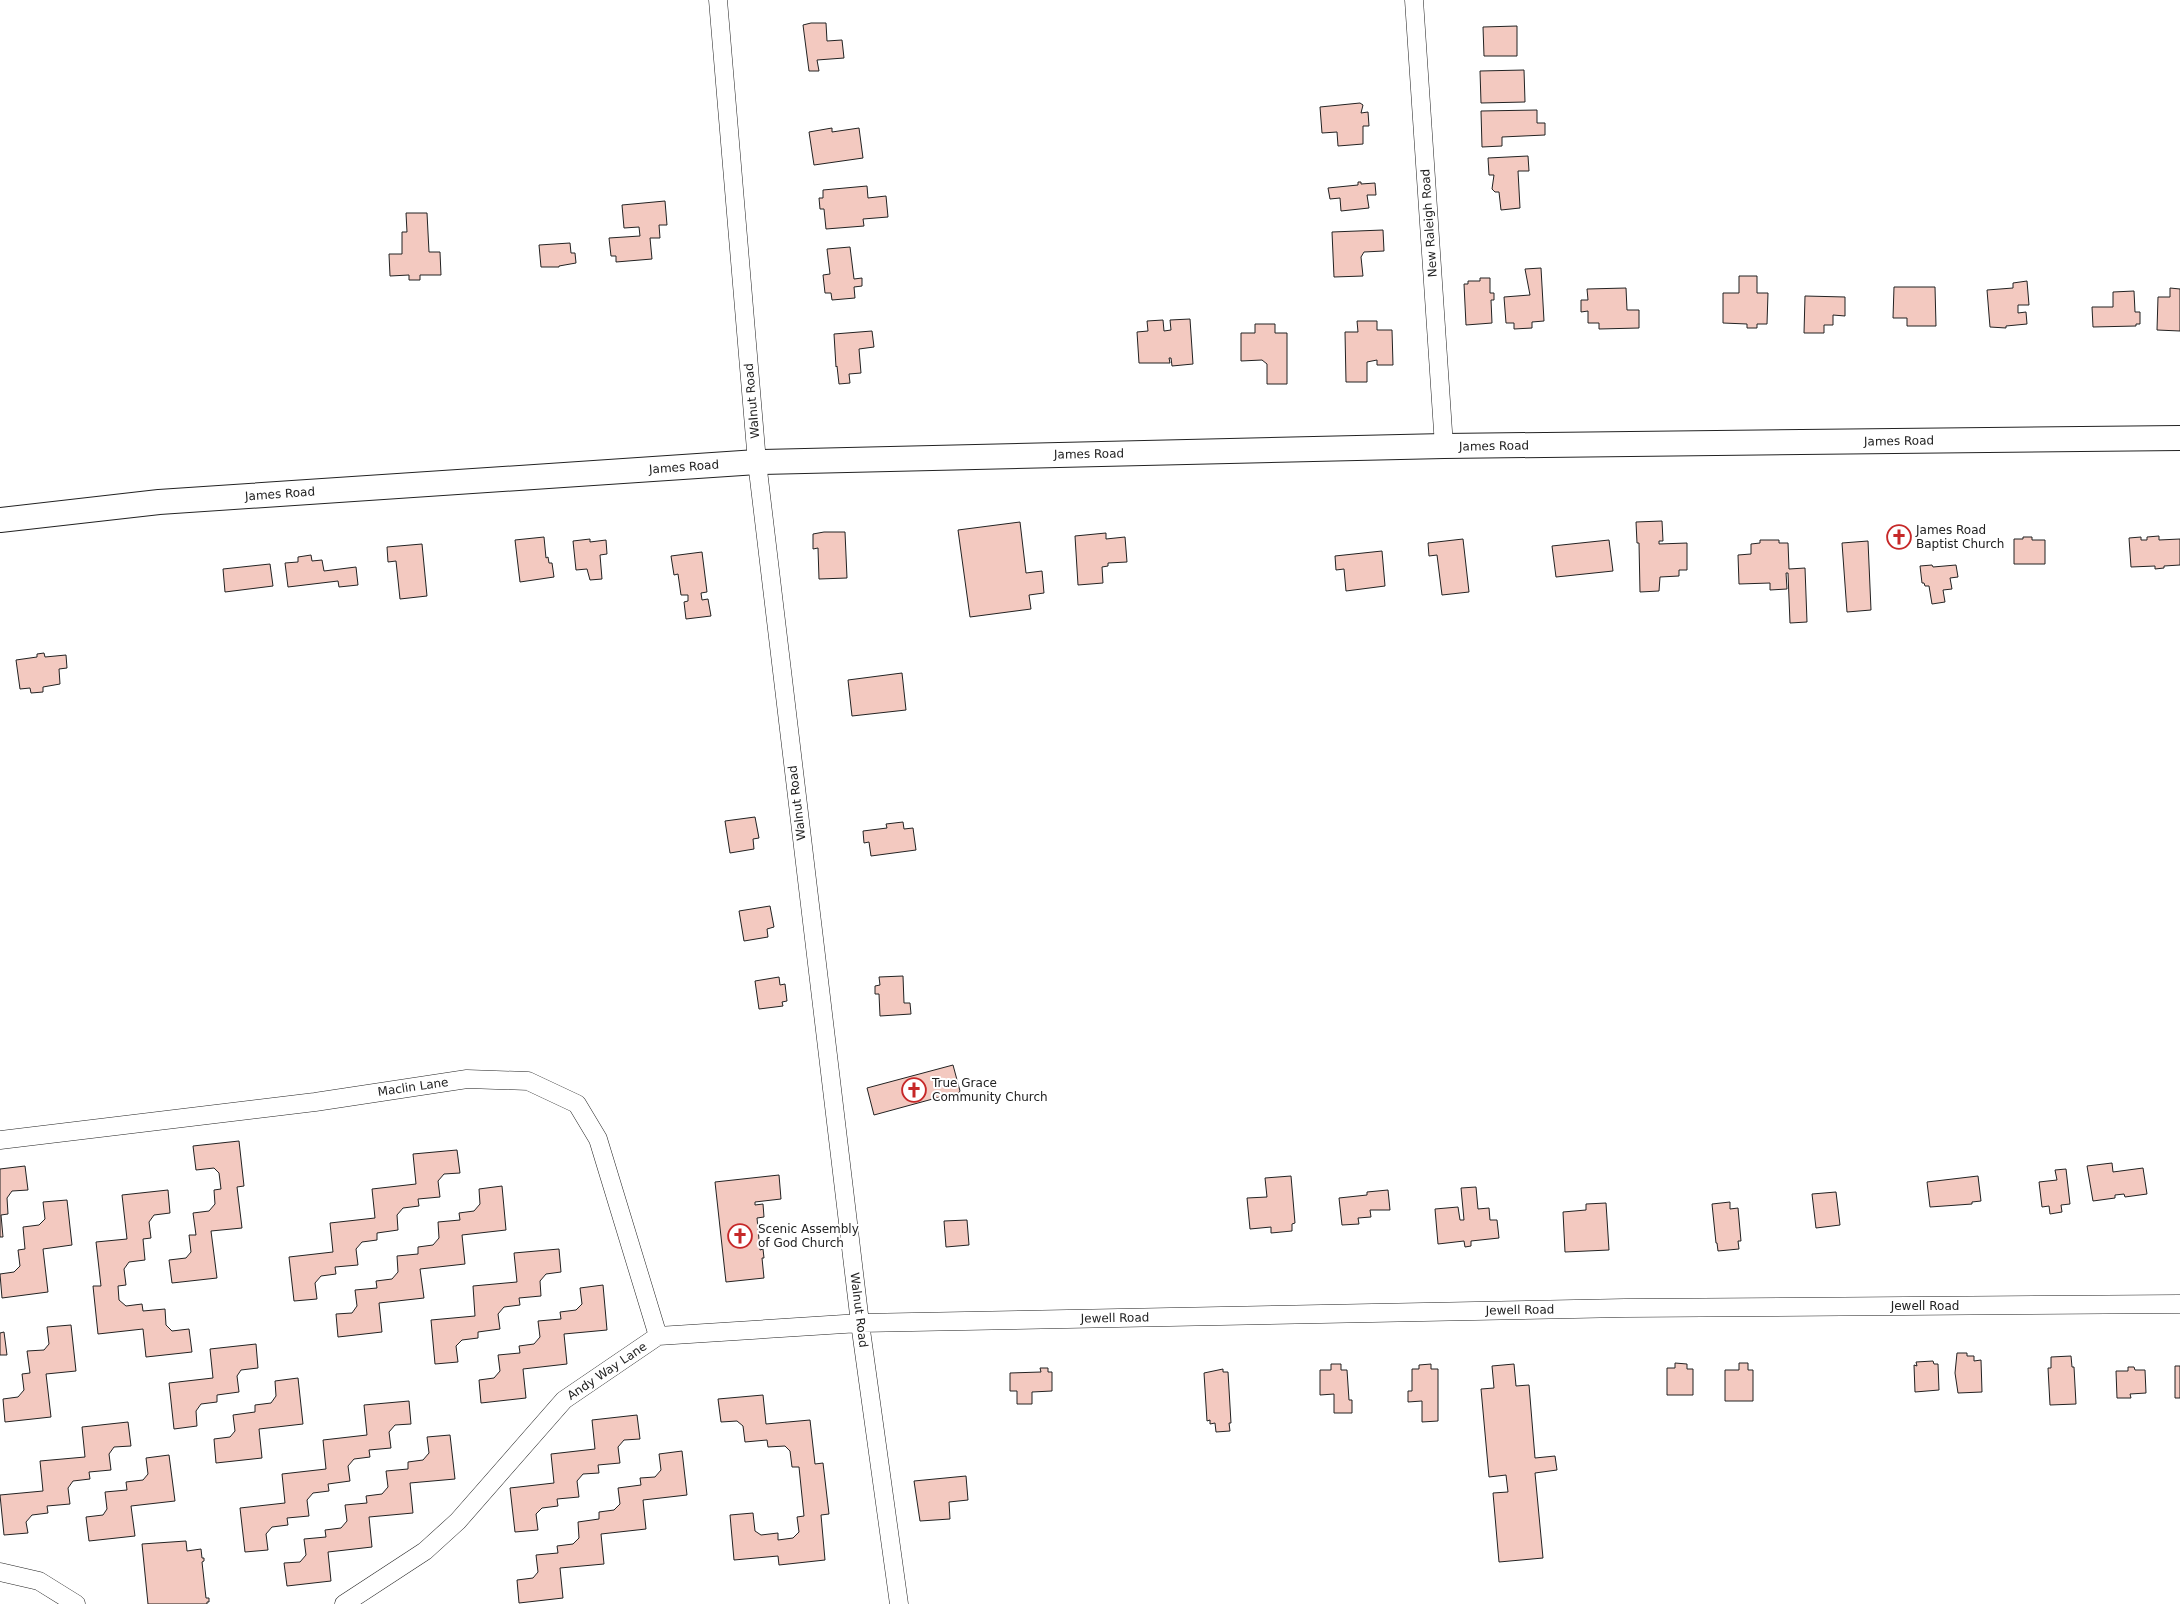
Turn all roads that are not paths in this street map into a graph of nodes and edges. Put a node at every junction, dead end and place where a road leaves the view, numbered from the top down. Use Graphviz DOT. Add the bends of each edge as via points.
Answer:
graph roads {
  1 [pos="718,0"];
  2 [pos="1414,0"];
  3 [pos="2180,438"];
  4 [pos="1444,446"];
  5 [pos="756,462"];
  6 [pos="0,520"];
  7 [pos="0,1140"];
  8 [pos="2180,1304"];
  9 [pos="860,1323"];
  10 [pos="658,1336"];
  11 [pos="0,1572"];
  12 [pos="76,1604"];
  13 [pos="344,1604"];
  14 [pos="899,1604"];
  1 -- 5 [label="street, Walnut Road"];
  2 -- 4 [label="street, New Raleigh Road"];
  3 -- 4 [label="main road, James Road"];
  4 -- 5 [label="main road, James Road"];
  5 -- 6 [label="main road, James Road" via="159,502"];
  5 -- 9 [label="street, Walnut Road"];
  7 -- 10 [label="street, Maclin Lane" via="315,1102 467,1079 528,1081 577,1104 598,1139"];
  8 -- 9 [label="street, Jewell Road" via="1625,1308"];
  9 -- 10 [label="street, Andy Way Lane"];
  9 -- 14 [label="street, Walnut Road"];
  10 -- 13 [label="street, Andy Way Lane" via="564,1400 458,1521 425,1551"];
  11 -- 12 [label="street" via="39,1580"];
}
